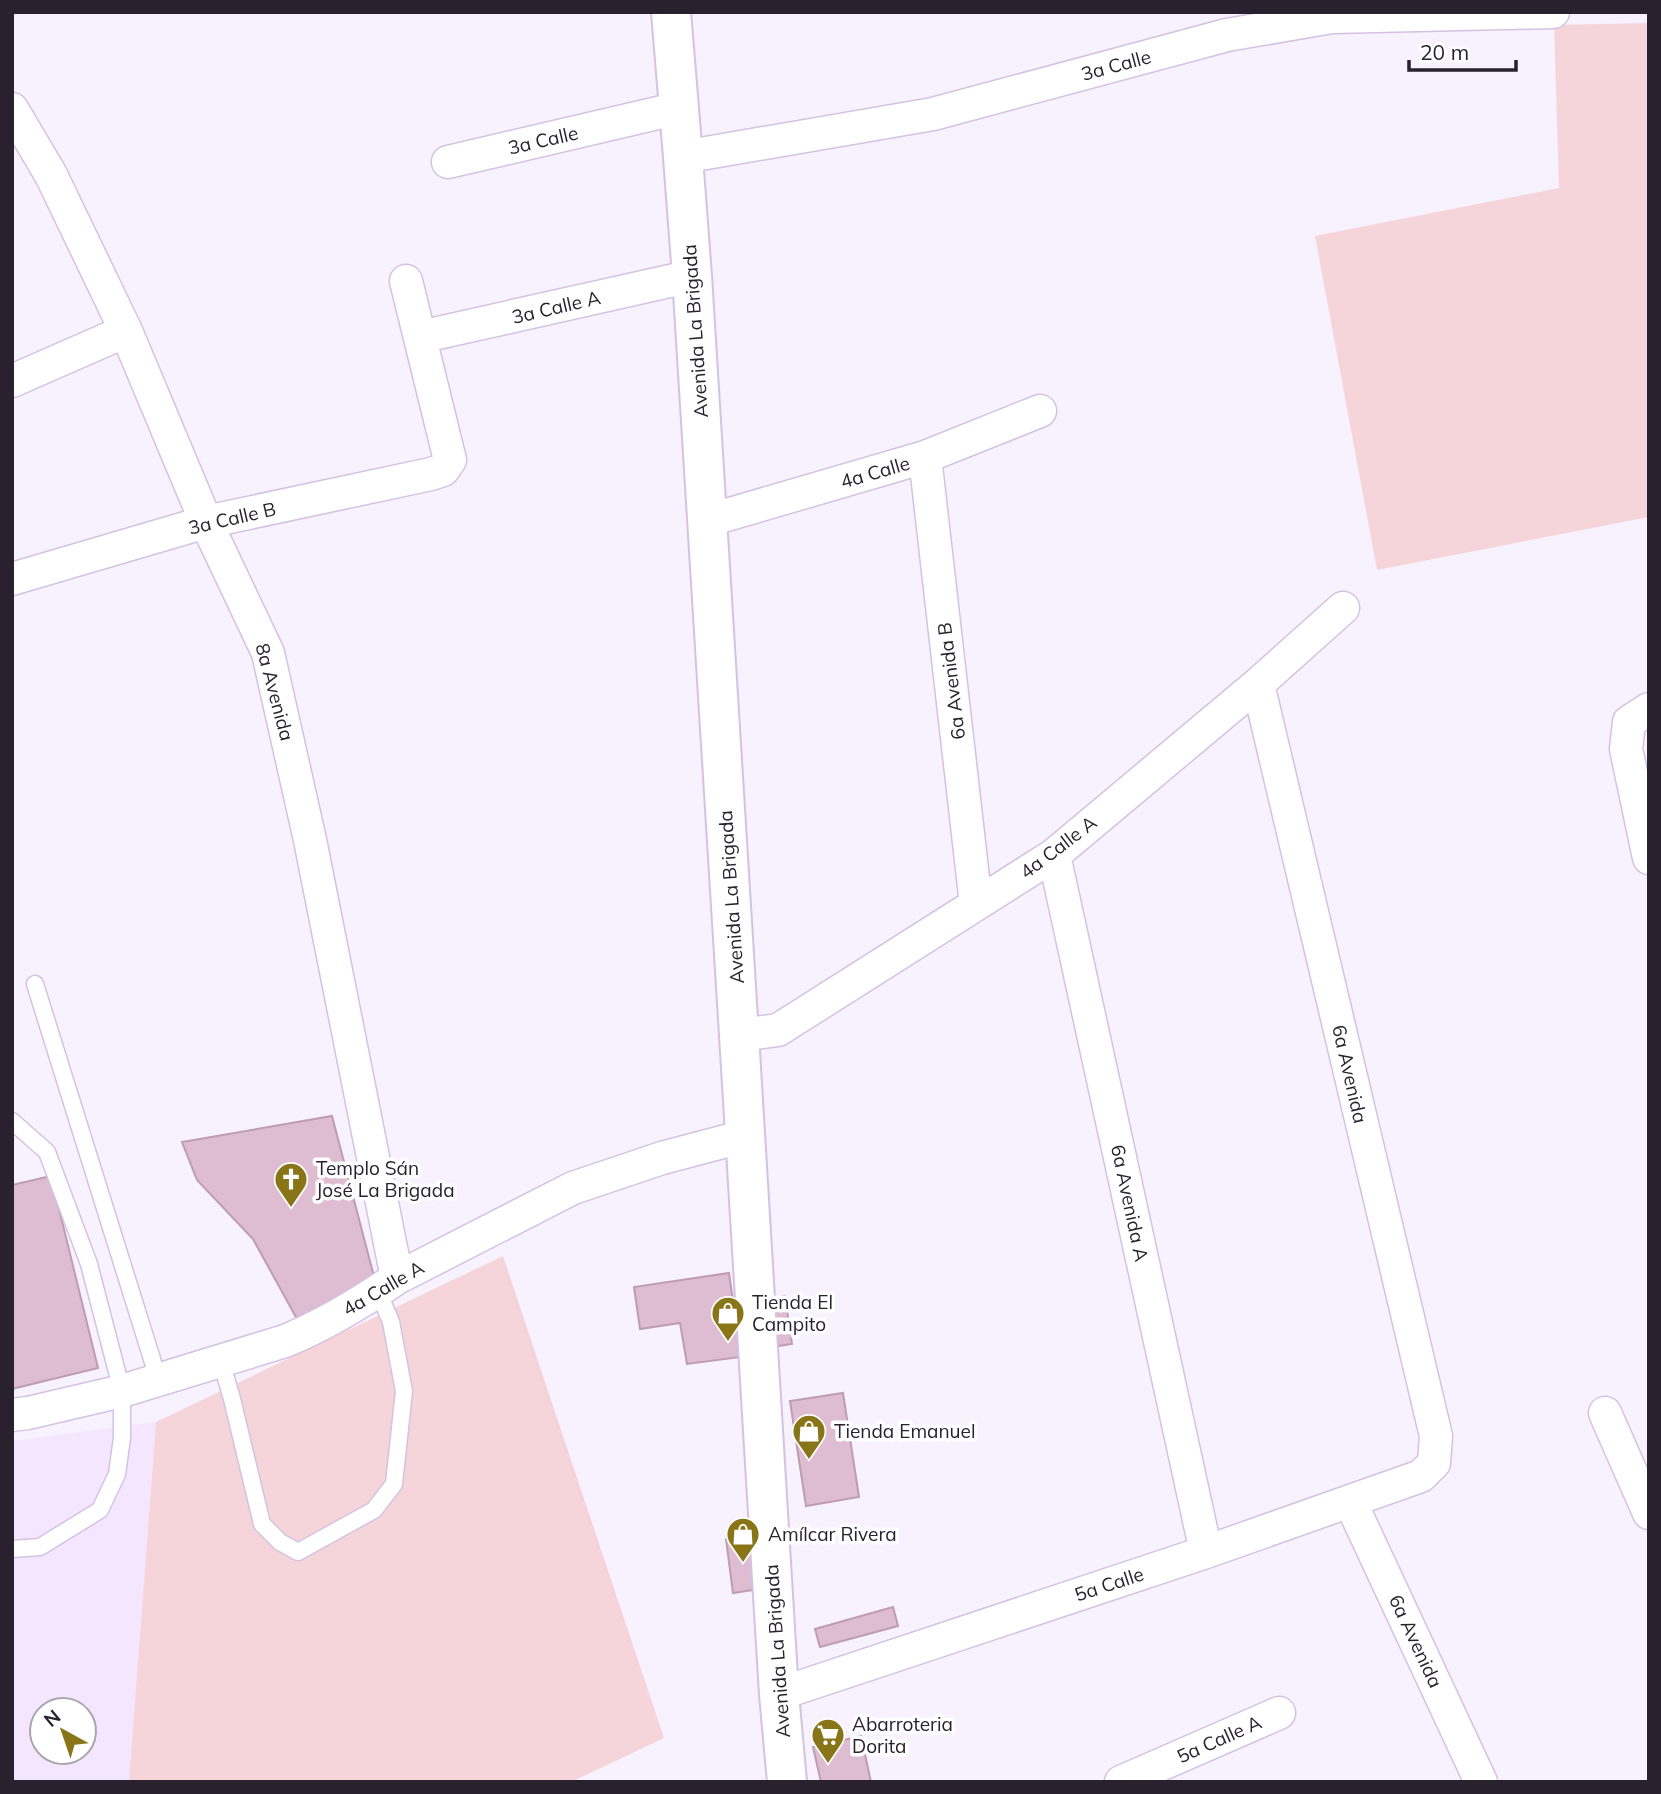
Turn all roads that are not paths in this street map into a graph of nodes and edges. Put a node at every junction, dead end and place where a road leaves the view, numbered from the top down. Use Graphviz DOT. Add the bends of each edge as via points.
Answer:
graph roads {
  1 [pos="671,12"];
  2 [pos="1553,12"];
  3 [pos="679,108"];
  4 [pos="12,109"];
  5 [pos="684,157"];
  6 [pos="448,162"];
  7 [pos="692,276"];
  8 [pos="406,281"];
  9 [pos="126,331"];
  10 [pos="420,337"];
  11 [pos="12,381"];
  12 [pos="1040,411"];
  13 [pos="925,457"];
  14 [pos="706,521"];
  15 [pos="206,522"];
  16 [pos="12,579"];
  17 [pos="1343,608"];
  18 [pos="1258,684"];
  19 [pos="1639,716"];
  20 [pos="1054,855"];
  21 [pos="1649,858"];
  22 [pos="976,904"];
  23 [pos="35,985"];
  24 [pos="739,1035"];
  25 [pos="12,1121"];
  26 [pos="746,1136"];
  27 [pos="388,1284"];
  28 [pos="221,1362"];
  29 [pos="158,1381"];
  30 [pos="122,1391"];
  31 [pos="1605,1413"];
  32 [pos="12,1415"];
  33 [pos="1434,1463"];
  34 [pos="1350,1501"];
  35 [pos="1649,1513"];
  36 [pos="12,1549"];
  37 [pos="1206,1552"];
  38 [pos="779,1694"];
  39 [pos="1279,1713"];
  40 [pos="787,1782"];
  41 [pos="1121,1782"];
  42 [pos="1481,1782"];
  1 -- 3 [label="main road, Avenida La Brigada"];
  2 -- 5 [label="street, 3a Calle" via="1332,18 1227,35 933,114"];
  3 -- 5 [label="main road, Avenida La Brigada"];
  3 -- 6 [label="street, 3a Calle"];
  4 -- 9 [label="street, 8a Avenida" via="51,175"];
  5 -- 7 [label="main road, Avenida La Brigada"];
  7 -- 10 [label="street, 3a Calle A"];
  7 -- 14 [label="main road, Avenida La Brigada"];
  8 -- 10 [label="street"];
  9 -- 11 [label="street"];
  9 -- 15 [label="street, 8a Avenida"];
  10 -- 15 [label="street, 3a Calle B" via="450,460 443,470"];
  12 -- 13 [label="street, 4a Calle"];
  13 -- 14 [label="street, 4a Calle"];
  13 -- 22 [label="street, 6a Avenida B"];
  14 -- 24 [label="main road, Avenida La Brigada"];
  15 -- 16 [label="street, 3a Calle B"];
  15 -- 27 [label="street, 8a Avenida" via="268,653 310,839"];
  17 -- 18 [label="street, 4a Calle A"];
  18 -- 20 [label="street, 4a Calle A"];
  18 -- 33 [label="street, 6a Avenida" via="1436,1436"];
  19 -- 21 [label="street" via="1626,749"];
  20 -- 22 [label="street, 4a Calle A"];
  20 -- 37 [label="street, 6a Avenida A"];
  22 -- 24 [label="street, 4a Calle A" via="778,1030"];
  23 -- 29 [label="lane"];
  24 -- 26 [label="main road, Avenida La Brigada"];
  25 -- 30 [label="lane" via="47,1152 89,1264"];
  26 -- 27 [label="street, 4a Calle A" via="573,1188"];
  26 -- 38 [label="main road, Avenida La Brigada"];
  27 -- 28 [label="street, 4a Calle A" via="304,1333"];
  27 -- 28 [label="lane" via="404,1391 394,1484 374,1510 298,1552 262,1524"];
  28 -- 29 [label="street, 4a Calle A"];
  29 -- 30 [label="street, 4a Calle A"];
  30 -- 32 [label="street, 4a Calle A"];
  30 -- 36 [label="lane" via="117,1474 100,1510 40,1547"];
  31 -- 35 [label="street"];
  33 -- 34 [label="street, 5a Calle" via="1421,1476"];
  34 -- 37 [label="street, 5a Calle"];
  34 -- 42 [label="street, 6a Avenida"];
  37 -- 38 [label="street, 5a Calle"];
  38 -- 40 [label="main road, Avenida La Brigada"];
  39 -- 41 [label="street, 5a Calle A"];
}
